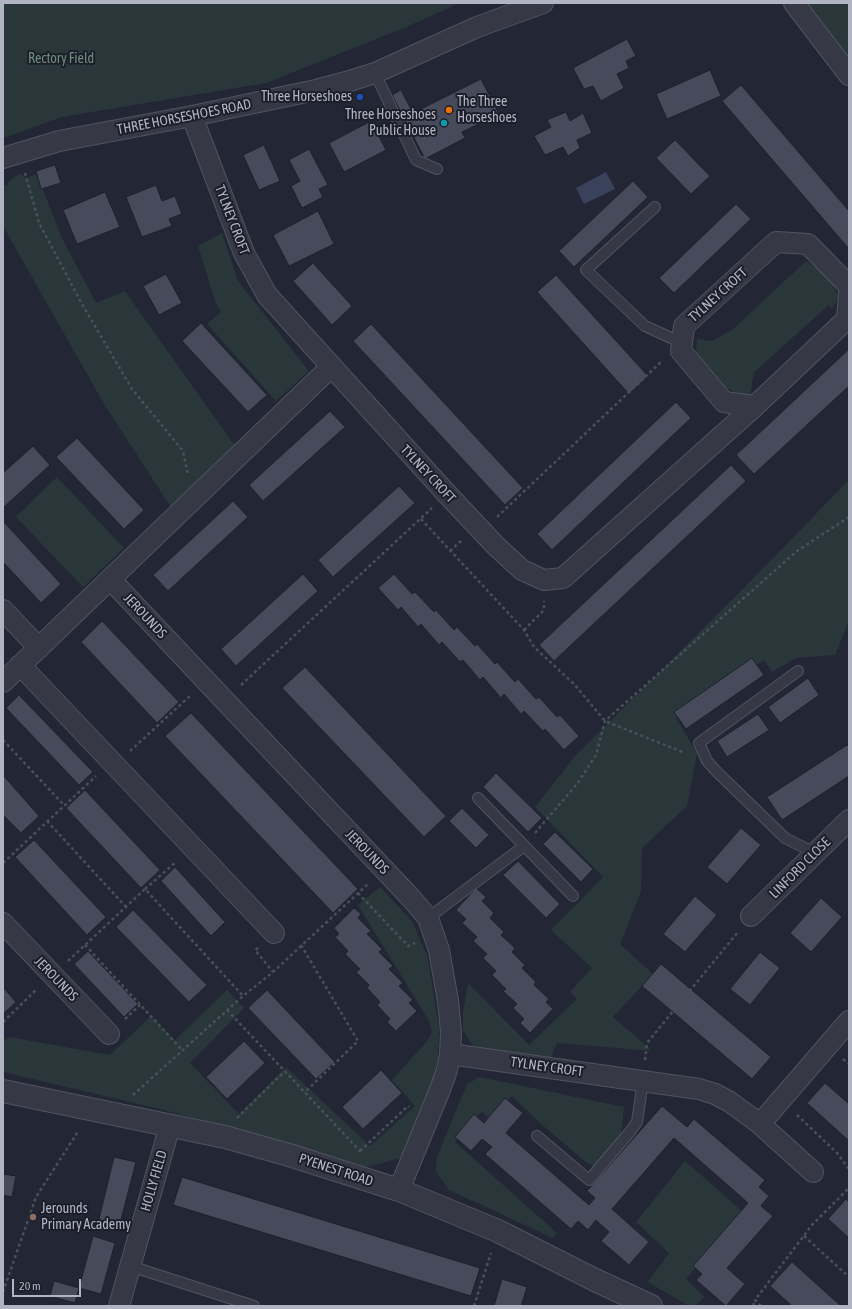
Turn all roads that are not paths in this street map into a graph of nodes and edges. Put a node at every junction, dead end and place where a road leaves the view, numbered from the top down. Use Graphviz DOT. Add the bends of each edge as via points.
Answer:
graph roads {
  1 [pos="543,3"];
  2 [pos="794,3"];
  3 [pos="375,73"];
  4 [pos="849,75"];
  5 [pos="192,116"];
  6 [pos="11,155"];
  7 [pos="437,169"];
  8 [pos="655,207"];
  9 [pos="849,286"];
  10 [pos="849,293"];
  11 [pos="682,343"];
  12 [pos="331,367"];
  13 [pos="755,406"];
  14 [pos="110,579"];
  15 [pos="3,610"];
  16 [pos="39,648"];
  17 [pos="20,665"];
  18 [pos="798,671"];
  19 [pos="3,682"];
  20 [pos="478,798"];
  21 [pos="849,820"];
  22 [pos="524,846"];
  23 [pos="815,853"];
  24 [pos="573,896"];
  25 [pos="751,916"];
  26 [pos="3,924"];
  27 [pos="431,926"];
  28 [pos="274,933"];
  29 [pos="849,1021"];
  30 [pos="109,1034"];
  31 [pos="450,1054"];
  32 [pos="643,1081"];
  33 [pos="3,1091"];
  34 [pos="760,1124"];
  35 [pos="170,1125"];
  36 [pos="537,1136"];
  37 [pos="813,1172"];
  38 [pos="399,1190"];
  39 [pos="130,1266"];
  40 [pos="119,1306"];
  41 [pos="254,1306"];
  42 [pos="651,1306"];
  1 -- 3 [label="street, THREE HORSESHOES ROAD" via="477,27"];
  2 -- 4 [label="street"];
  3 -- 5 [label="street, THREE HORSESHOES ROAD" via="316,90"];
  3 -- 7 [label="lane" via="416,160"];
  5 -- 6 [label="street, THREE HORSESHOES ROAD" via="59,141"];
  5 -- 12 [label="street, TYLNEY CROFT" via="244,253 267,296"];
  8 -- 11 [label="lane" via="586,270 645,326"];
  9 -- 11 [label="street, TYLNEY CROFT" via="808,244 776,242 684,326"];
  10 -- 13 [label="street" via="847,318"];
  11 -- 13 [label="street" via="681,351 724,402"];
  12 -- 13 [label="street, TYLNEY CROFT" via="482,531 522,570 544,580 563,578"];
  12 -- 14 [label="street"];
  14 -- 16 [label="street"];
  14 -- 27 [label="street, JEROUNDS" via="412,898"];
  15 -- 16 [label="street"];
  16 -- 17 [label="street"];
  17 -- 19 [label="street"];
  17 -- 28 [label="street"];
  18 -- 23 [label="lane" via="699,743 707,761 785,838"];
  20 -- 22 [label="lane"];
  21 -- 23 [label="street, LINFORD CLOSE"];
  22 -- 24 [label="lane"];
  22 -- 27 [label="lane"];
  23 -- 25 [label="street, LINFORD CLOSE"];
  26 -- 30 [label="street, JEROUNDS"];
  27 -- 31 [label="street, JEROUNDS" via="439,950 448,1001"];
  29 -- 34 [label="street"];
  31 -- 32 [label="street, TYLNEY CROFT"];
  31 -- 38 [label="street, JEROUNDS" via="441,1087"];
  32 -- 34 [label="street, TYLNEY CROFT" via="698,1088 715,1094"];
  32 -- 36 [label="lane" via="637,1122 589,1180"];
  33 -- 35 [label="street, PYENEST ROAD"];
  34 -- 37 [label="street, TYLNEY CROFT"];
  35 -- 38 [label="street, PYENEST ROAD" via="290,1155"];
  35 -- 39 [label="street, HOLLY FIELD"];
  38 -- 42 [label="street, PYENEST ROAD" via="498,1231"];
  39 -- 40 [label="street, HOLLY FIELD"];
  39 -- 41 [label="lane"];
}
